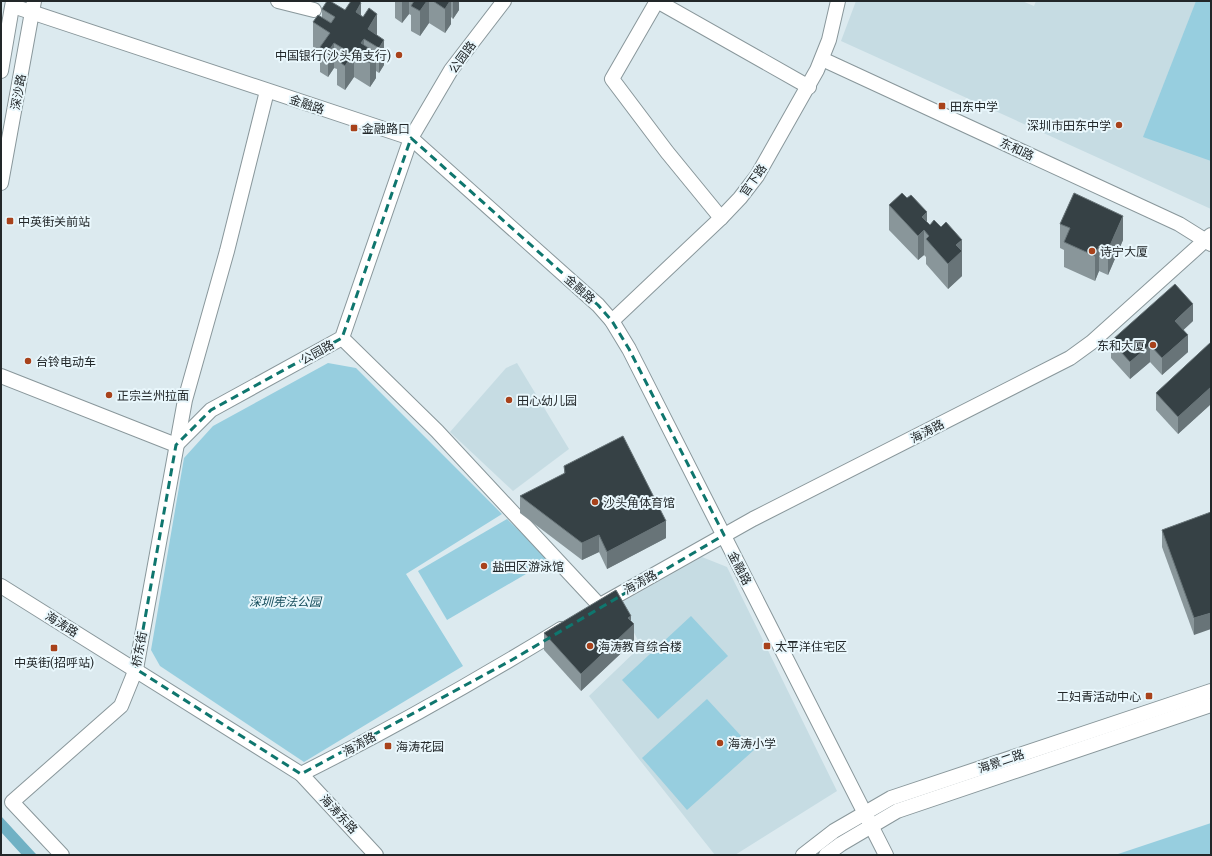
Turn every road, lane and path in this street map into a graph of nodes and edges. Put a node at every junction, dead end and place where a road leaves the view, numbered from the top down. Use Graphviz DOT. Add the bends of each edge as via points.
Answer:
graph roads {
  1 [pos="278,1"];
  2 [pos="504,1"];
  3 [pos="657,1"];
  4 [pos="838,1"];
  5 [pos="13,3"];
  6 [pos="33,6"];
  7 [pos="314,10"];
  8 [pos="822,59"];
  9 [pos="1,71"];
  10 [pos="809,87"];
  11 [pos="267,91"];
  12 [pos="411,138"];
  13 [pos="1,183"];
  14 [pos="721,218"];
  15 [pos="1209,240"];
  16 [pos="612,322"];
  17 [pos="342,338"];
  18 [pos="1,376"];
  19 [pos="176,445"];
  20 [pos="724,535"];
  21 [pos="1,586"];
  22 [pos="599,605"];
  23 [pos="587,613"];
  24 [pos="574,621"];
  25 [pos="136,669"];
  26 [pos="1211,691"];
  27 [pos="1211,706"];
  28 [pos="301,774"];
  29 [pos="864,813"];
  30 [pos="871,826"];
  31 [pos="62,855"];
  32 [pos="376,855"];
  33 [pos="803,855"];
  34 [pos="826,855"];
  35 [pos="886,855"];
  1 -- 7 [label="street"];
  2 -- 12 [label="street, 公园路" via="451,70"];
  3 -- 10 [label="street"];
  3 -- 14 [label="street" via="612,79"];
  4 -- 8 [label="street, 官下路"];
  5 -- 6 [label="street, 金融路"];
  5 -- 9 [label="street, 深沙路"];
  6 -- 11 [label="street, 金融路"];
  6 -- 13 [label="street, 深沙路"];
  8 -- 10 [label="street, 官下路"];
  8 -- 15 [label="street, 东和路"];
  10 -- 14 [label="street, 官下路" via="757,176"];
  11 -- 12 [label="street, 金融路"];
  11 -- 19 [label="street, 桥东街" via="227,251 185,400"];
  12 -- 16 [label="street, 金融路" via="598,305"];
  12 -- 17 [label="street, 公园路"];
  14 -- 16 [label="street, 官下路"];
  15 -- 20 [label="street, 海涛路" via="1092,342 1070,358"];
  16 -- 20 [label="street, 金融路" via="629,349"];
  17 -- 19 [label="street, 公园路" via="211,410"];
  17 -- 22 [label="street" via="437,431"];
  18 -- 19 [label="street"];
  19 -- 25 [label="street, 桥东街"];
  20 -- 22 [label="street, 海涛路"];
  20 -- 29 [label="street, 金融路"];
  21 -- 25 [label="street, 海涛路"];
  22 -- 23 [label="street, 海涛路"];
  24 -- 28 [label="street, 海涛路" via="503,664"];
  25 -- 28 [label="street, 海涛路"];
  25 -- 31 [label="street, 桥东街" via="121,706 12,802"];
  26 -- 29 [label="street, 海景二路" via="891,798"];
  27 -- 30 [label="street, 海景二路" via="897,811"];
  28 -- 32 [label="street, 海涛东路"];
  29 -- 30 [label="street, 金融路"];
  29 -- 33 [label="street, 海景二路" via="834,830"];
  30 -- 34 [label="street, 海景二路"];
  30 -- 35 [label="street, 金融路"];
}
